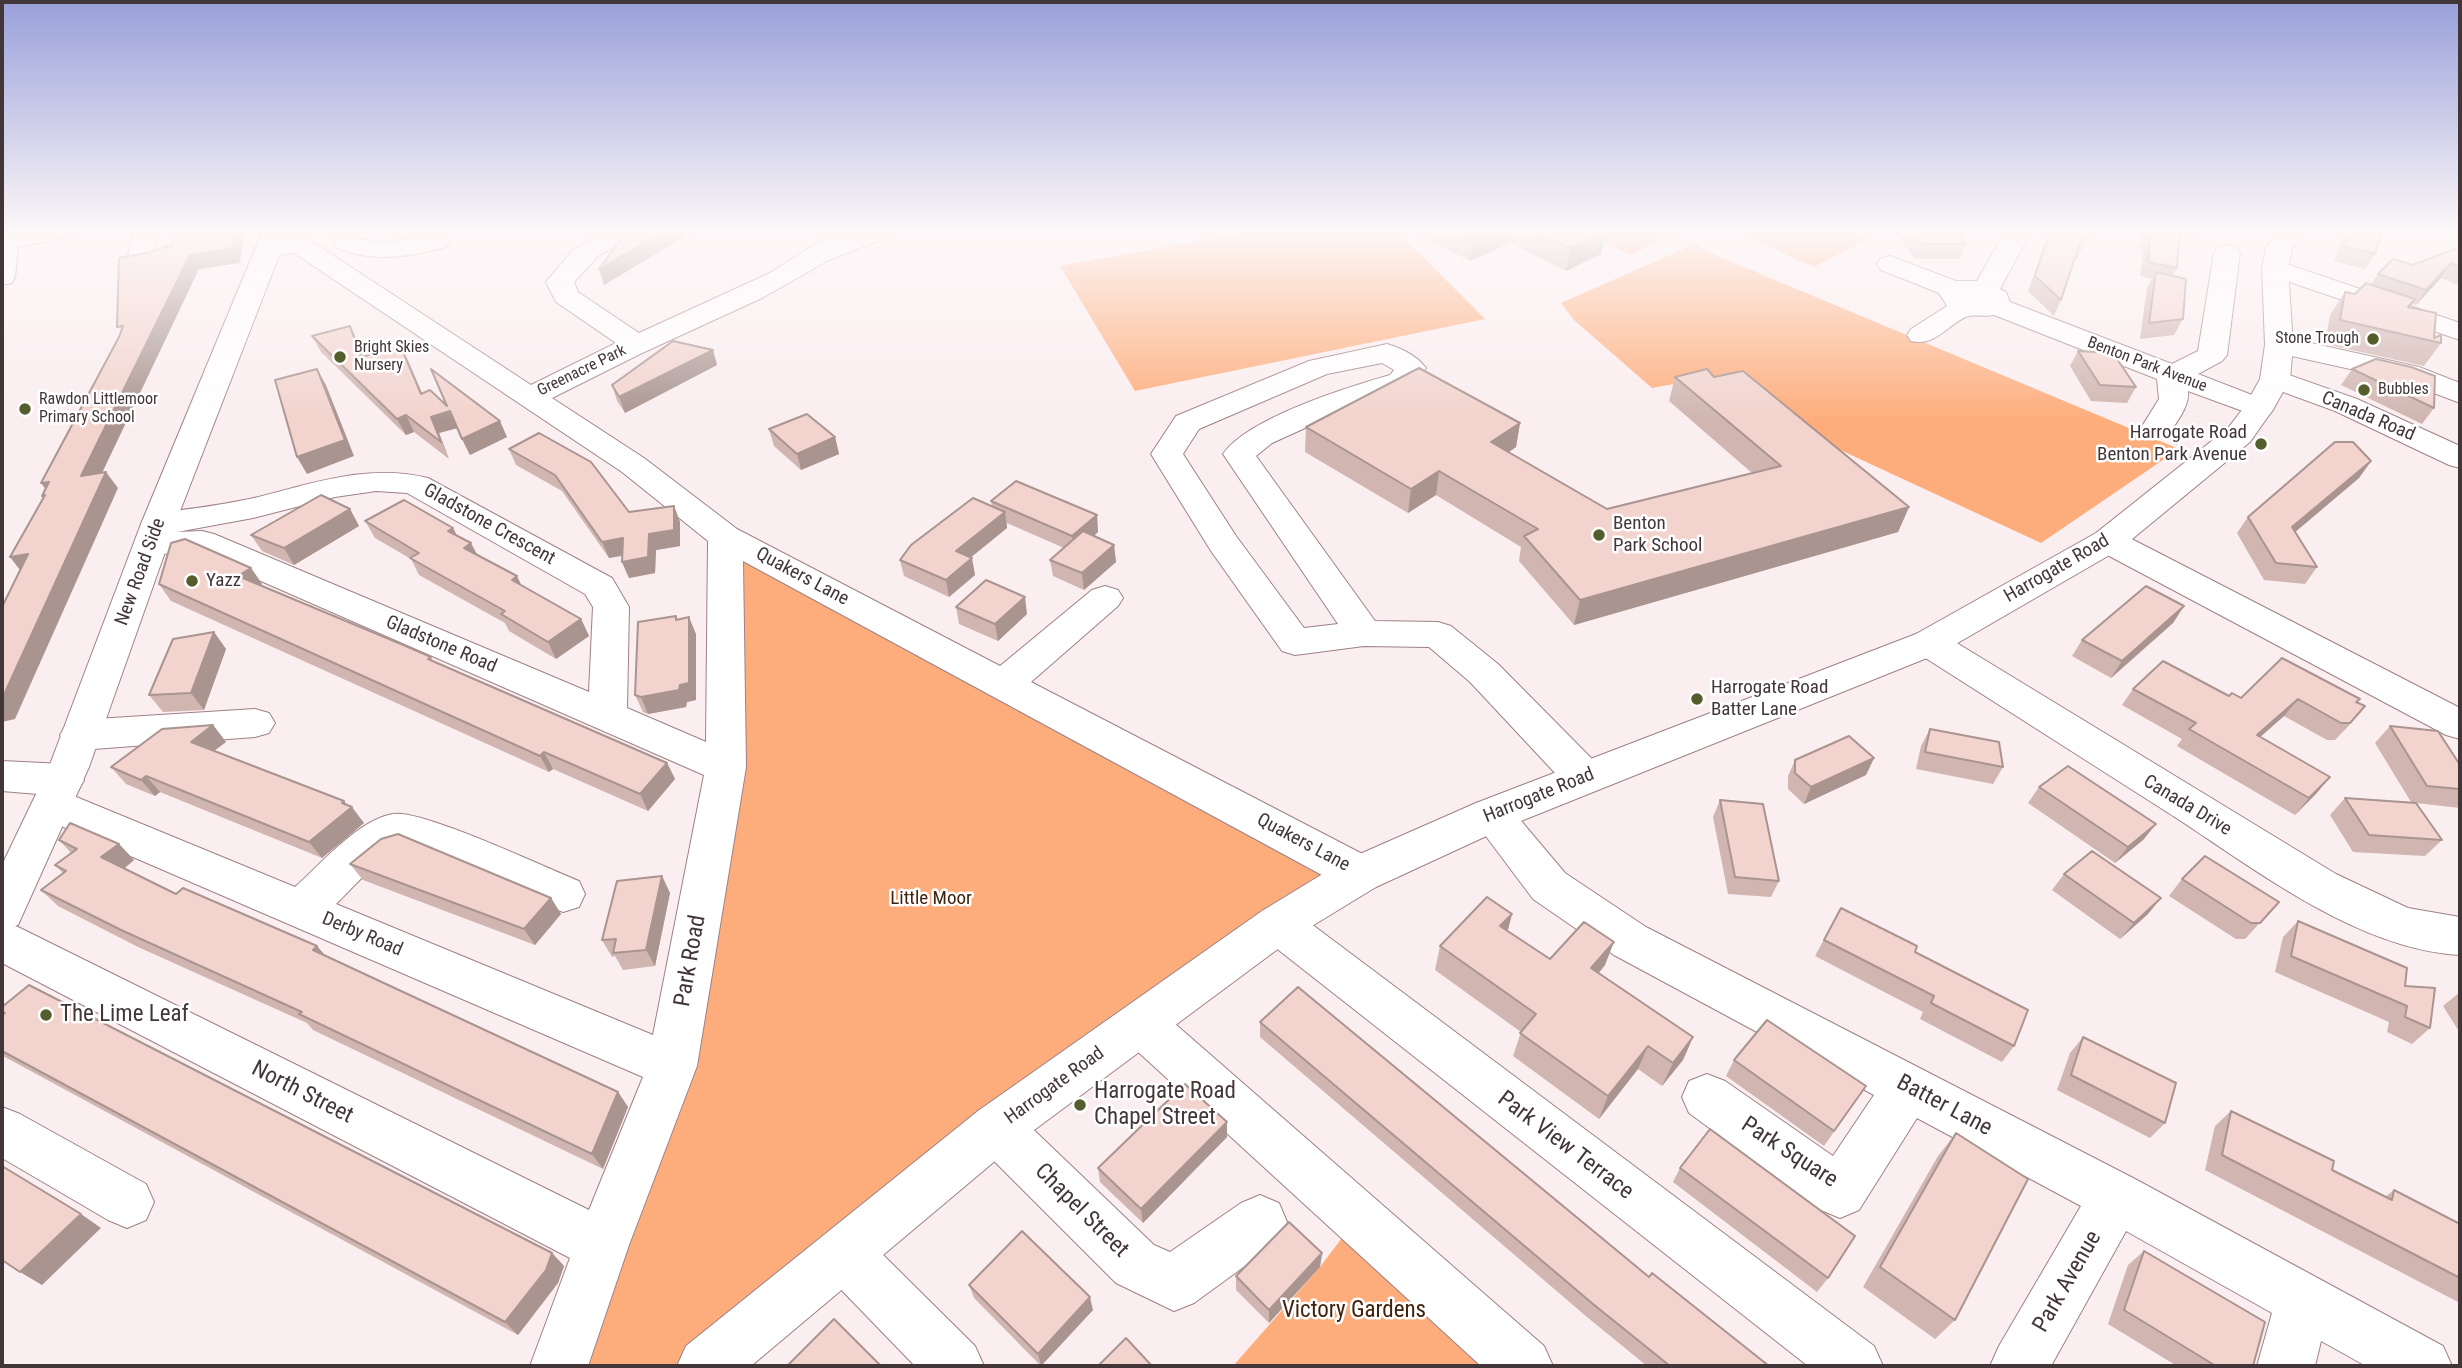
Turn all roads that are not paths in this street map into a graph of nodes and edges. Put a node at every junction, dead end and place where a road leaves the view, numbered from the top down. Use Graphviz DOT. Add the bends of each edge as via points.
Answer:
graph roads {
  1 [pos="251,294"];
  2 [pos="372,294"];
  3 [pos="565,294"];
  4 [pos="748,294"];
  5 [pos="1965,294"];
  6 [pos="1978,294"];
  7 [pos="2221,294"];
  8 [pos="2275,294"];
  9 [pos="2321,294"];
  10 [pos="2354,294"];
  11 [pos="1975,298"];
  12 [pos="2460,309"];
  13 [pos="2431,320"];
  14 [pos="2460,332"];
  15 [pos="1921,335"];
  16 [pos="637,344"];
  17 [pos="2460,346"];
  18 [pos="2172,376"];
  19 [pos="2271,377"];
  20 [pos="2460,394"];
  21 [pos="528,398"];
  22 [pos="2157,428"];
  23 [pos="2460,458"];
  24 [pos="155,534"];
  25 [pos="725,537"];
  26 [pos="2108,541"];
  27 [pos="1105,598"];
  28 [pos="1364,633"];
  29 [pos="1929,643"];
  30 [pos="1005,683"];
  31 [pos="607,716"];
  32 [pos="255,723"];
  33 [pos="2460,725"];
  34 [pos="80,735"];
  35 [pos="726,767"];
  36 [pos="2,776"];
  37 [pos="1585,778"];
  38 [pos="58,792"];
  39 [pos="1491,815"];
  40 [pos="1360,874"];
  41 [pos="563,894"];
  42 [pos="301,909"];
  43 [pos="2,912"];
  44 [pos="1278,924"];
  45 [pos="2460,936"];
  46 [pos="2,941"];
  47 [pos="1141,1024"];
  48 [pos="672,1066"];
  49 [pos="1908,1088"];
  50 [pos="1707,1097"];
  51 [pos="996,1128"];
  52 [pos="2,1131"];
  53 [pos="2116,1197"];
  54 [pos="127,1202"];
  55 [pos="1260,1222"];
  56 [pos="602,1244"];
  57 [pos="844,1254"];
  58 [pos="2304,1300"];
  59 [pos="559,1366"];
  60 [pos="706,1366"];
  61 [pos="955,1366"];
  62 [pos="1524,1366"];
  63 [pos="1854,1366"];
  64 [pos="2019,1366"];
  65 [pos="2286,1366"];
  66 [pos="2423,1366"];
  1 -- 24 [label="street, New Road Side"];
  2 -- 21 [label="street, Quakers Lane"];
  3 -- 16 [label="street, Greenacre Park"];
  4 -- 16 [label="street, Greenacre Park"];
  5 -- 11 [label="street, Benton Park Avenue"];
  6 -- 11 [label="street"];
  7 -- 18 [label="street" via="2212,355"];
  8 -- 19 [label="street"];
  9 -- 17 [label="street"];
  10 -- 13 [label="street"];
  11 -- 15 [label="street"];
  11 -- 18 [label="street, Benton Park Avenue"];
  12 -- 13 [label="street"];
  13 -- 14 [label="street"];
  16 -- 21 [label="street, Greenacre Park"];
  18 -- 19 [label="street, Benton Park Avenue"];
  18 -- 22 [label="street" via="2174,400"];
  19 -- 20 [label="street" via="2409,373"];
  19 -- 23 [label="street, Canada Road" via="2346,405"];
  19 -- 26 [label="street, Harrogate Road" via="2239,435"];
  21 -- 25 [label="street, Quakers Lane" via="633,465"];
  24 -- 31 [label="street, Gladstone Road" via="202,542"];
  24 -- 31 [label="street, Gladstone Crescent" via="364,482 394,479 416,485 599,586 611,607"];
  24 -- 34 [label="street, New Road Side"];
  25 -- 30 [label="street, Quakers Lane"];
  25 -- 35 [label="street, Park Road"];
  26 -- 29 [label="street, Harrogate Road"];
  26 -- 33 [label="street"];
  27 -- 30 [label="street"];
  28 -- 28 [label="street" via="1295,642 1223,543 1167,454 1187,423 1319,367 1387,353 1411,368 1401,381 1356,394 1261,436 1239,454"];
  28 -- 37 [label="street" via="1437,635 1484,673"];
  29 -- 37 [label="street, Harrogate Road"];
  29 -- 45 [label="street, Canada Drive" via="2320,887 2382,919"];
  30 -- 40 [label="street, Quakers Lane"];
  31 -- 35 [label="street, Gladstone Road"];
  32 -- 34 [label="street"];
  34 -- 38 [label="street, New Road Side"];
  35 -- 48 [label="street, Park Road"];
  36 -- 38 [label="street, Derby Road"];
  37 -- 39 [label="street, Harrogate Road"];
  38 -- 42 [label="street, Derby Road"];
  38 -- 43 [label="street, New Road Side"];
  39 -- 40 [label="street, Harrogate Road"];
  39 -- 49 [label="street, Batter Lane" via="1549,886 1630,941"];
  40 -- 44 [label="street, Harrogate Road"];
  41 -- 42 [label="street" via="415,832 394,830 373,843"];
  42 -- 48 [label="street, Derby Road"];
  44 -- 47 [label="street, Harrogate Road"];
  44 -- 63 [label="street, Park View Terrace"];
  46 -- 56 [label="street, North Street"];
  47 -- 51 [label="street, Harrogate Road"];
  47 -- 62 [label="street"];
  48 -- 56 [label="street, Park Road"];
  49 -- 50 [label="street, Park Square" via="1840,1192"];
  49 -- 53 [label="street, Batter Lane"];
  51 -- 55 [label="street, Chapel Street" via="1135,1264 1174,1283"];
  51 -- 57 [label="street, Harrogate Road"];
  52 -- 54 [label="street"];
  53 -- 58 [label="street, Batter Lane"];
  53 -- 64 [label="street, Park Avenue"];
  56 -- 59 [label="street, Park Road"];
  57 -- 60 [label="street, Harrogate Road"];
  57 -- 61 [label="street"];
  58 -- 65 [label="street"];
  58 -- 66 [label="street, Batter Lane"];
}
